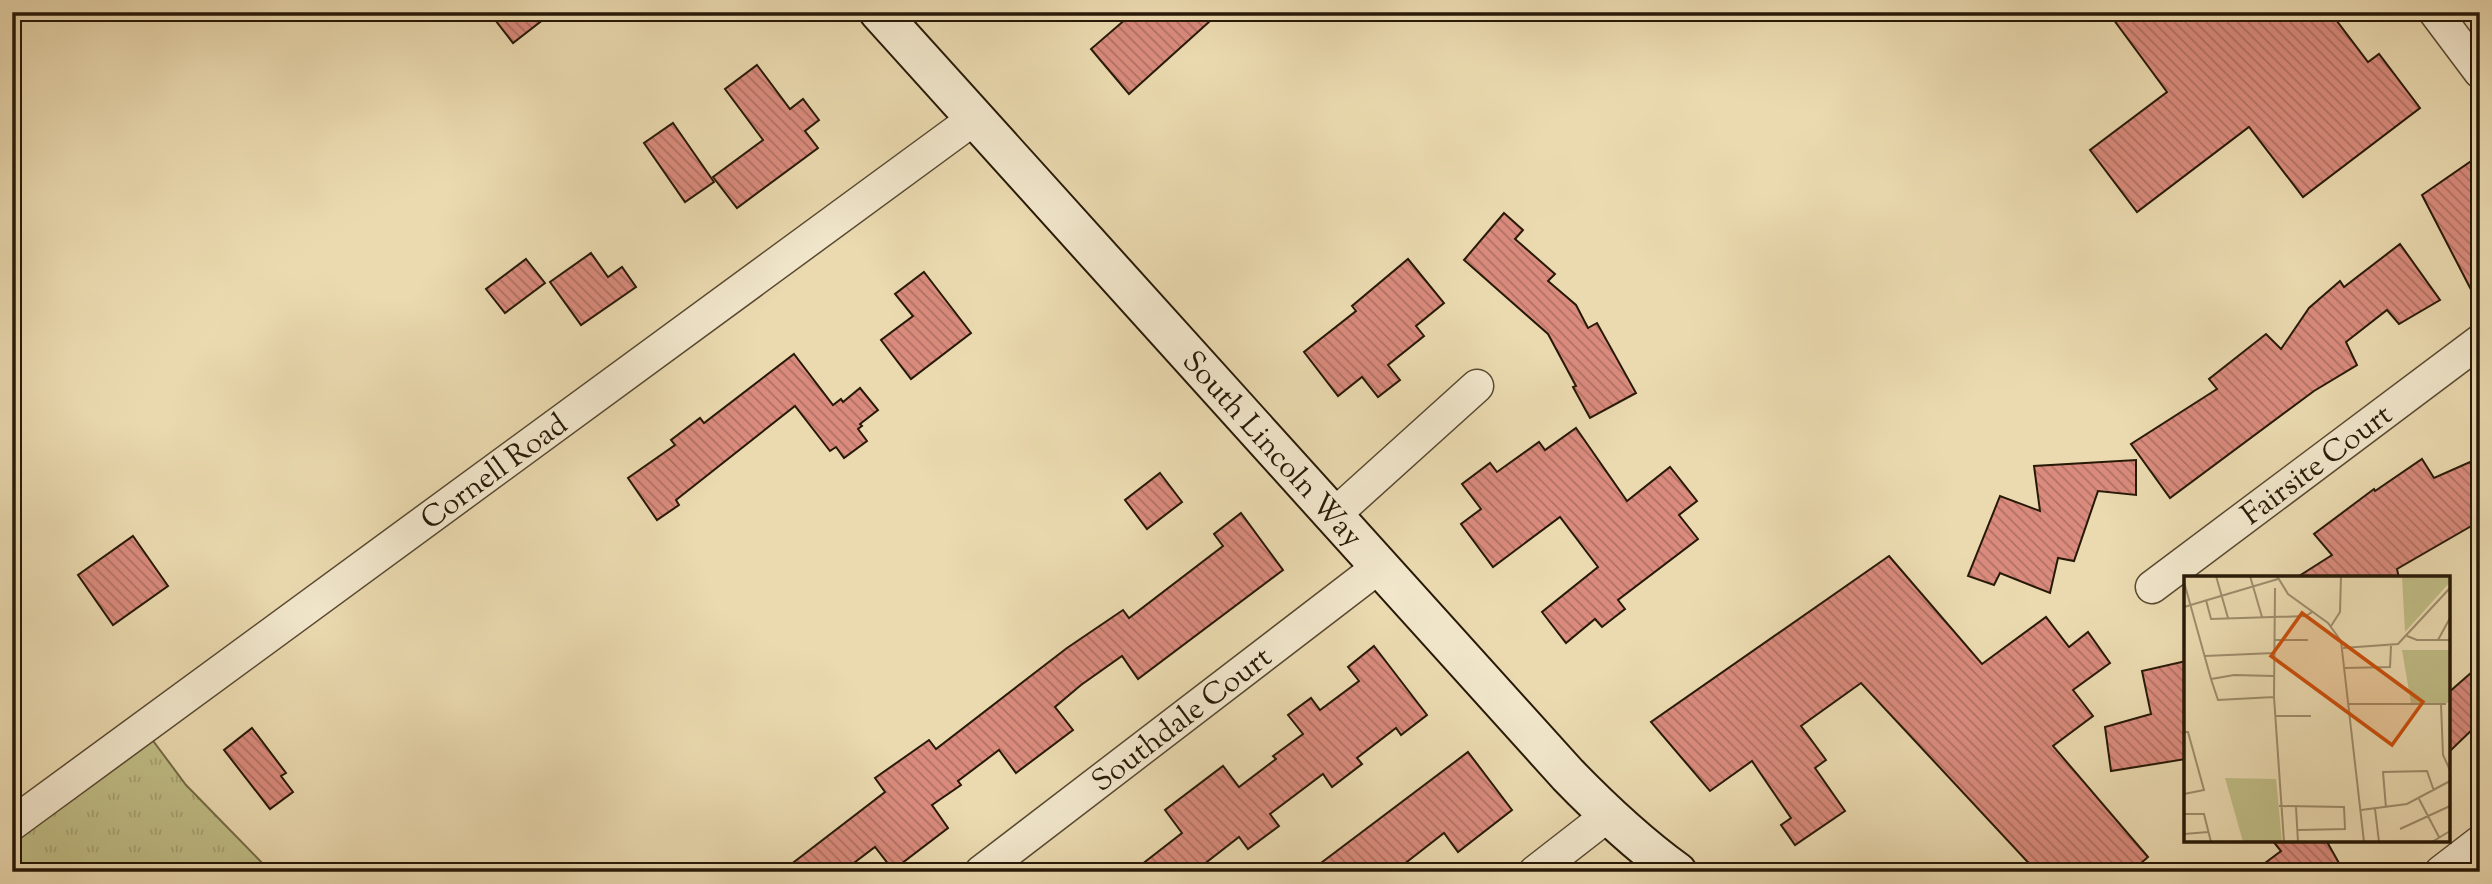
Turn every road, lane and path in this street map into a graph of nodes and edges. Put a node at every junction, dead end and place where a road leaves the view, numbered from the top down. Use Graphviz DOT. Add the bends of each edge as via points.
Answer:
graph roads {
  1 [pos="879,12"];
  2 [pos="2435,12"];
  3 [pos="2480,72"];
  4 [pos="975,118"];
  5 [pos="2480,341"];
  6 [pos="1477,386"];
  7 [pos="1333,516"];
  8 [pos="1380,566"];
  9 [pos="2152,587"];
  10 [pos="1607,816"];
  11 [pos="12,824"];
  12 [pos="2480,842"];
  13 [pos="981,872"];
  14 [pos="1535,872"];
  15 [pos="1677,872"];
  16 [pos="2441,872"];
  1 -- 4 [label="main road, South Lincoln Way"];
  2 -- 3 [label="street"];
  4 -- 7 [label="main road, South Lincoln Way"];
  4 -- 11 [label="street, Cornell Road"];
  5 -- 9 [label="street, Fairsite Court"];
  6 -- 7 [label="street"];
  7 -- 8 [label="main road, South Lincoln Way"];
  8 -- 10 [label="main road, South Lincoln Way"];
  8 -- 13 [label="street, Southdale Court"];
  10 -- 14 [label="street"];
  10 -- 15 [label="main road, South Lincoln Way"];
  12 -- 16 [label="street"];
}
